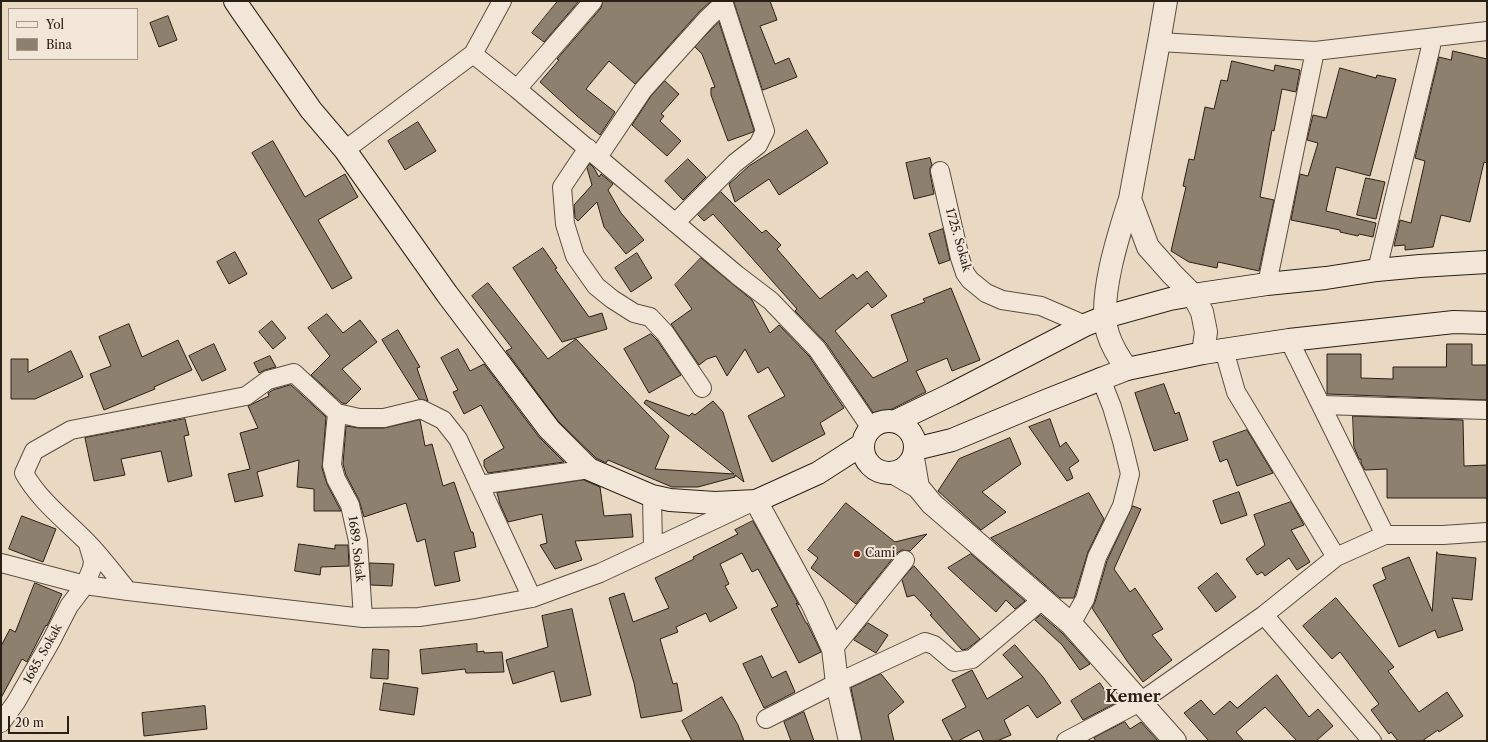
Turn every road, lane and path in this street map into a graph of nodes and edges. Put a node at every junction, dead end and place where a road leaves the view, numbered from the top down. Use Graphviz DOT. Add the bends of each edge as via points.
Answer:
graph roads {
  1 [pos="236,1"];
  2 [pos="502,1"];
  3 [pos="593,1"];
  4 [pos="1166,1"];
  5 [pos="724,2"];
  6 [pos="1487,31"];
  7 [pos="1432,38"];
  8 [pos="1160,42"];
  9 [pos="1315,51"];
  10 [pos="473,54"];
  11 [pos="517,89"];
  12 [pos="345,150"];
  13 [pos="593,153"];
  14 [pos="940,172"];
  15 [pos="1130,199"];
  16 [pos="675,223"];
  17 [pos="1486,258"];
  18 [pos="1377,270"];
  19 [pos="1267,284"];
  20 [pos="1193,295"];
  21 [pos="1095,321"];
  22 [pos="1487,323"];
  23 [pos="1290,340"];
  24 [pos="1224,350"];
  25 [pos="1203,353"];
  26 [pos="1127,369"];
  27 [pos="1101,379"];
  28 [pos="702,388"];
  29 [pos="1322,405"];
  30 [pos="1487,410"];
  31 [pos="337,413"];
  32 [pos="896,421"];
  33 [pos="867,436"];
  34 [pos="914,453"];
  35 [pos="872,466"];
  36 [pos="589,469"];
  37 [pos="818,473"];
  38 [pos="894,473"];
  39 [pos="479,485"];
  40 [pos="918,488"];
  41 [pos="652,496"];
  42 [pos="756,501"];
  43 [pos="1487,532"];
  44 [pos="1385,534"];
  45 [pos="88,543"];
  46 [pos="653,548"];
  47 [pos="1336,557"];
  48 [pos="905,560"];
  49 [pos="1,563"];
  50 [pos="85,585"];
  51 [pos="128,591"];
  52 [pos="532,598"];
  53 [pos="1042,600"];
  54 [pos="1264,615"];
  55 [pos="364,618"];
  56 [pos="1071,624"];
  57 [pos="833,649"];
  58 [pos="837,683"];
  59 [pos="1140,702"];
  60 [pos="766,719"];
  61 [pos="1,723"];
  62 [pos="850,741"];
  63 [pos="1066,741"];
  64 [pos="1175,741"];
  65 [pos="1372,741"];
  1 -- 12 [label="main road" via="312,110"];
  2 -- 10 [label="street"];
  3 -- 11 [label="street"];
  4 -- 8 [label="main road"];
  5 -- 13 [label="street" via="643,90"];
  5 -- 16 [label="street" via="765,131 758,145"];
  6 -- 7 [label="street"];
  7 -- 9 [label="street"];
  7 -- 18 [label="street"];
  8 -- 9 [label="street"];
  8 -- 15 [label="main road"];
  9 -- 19 [label="street"];
  10 -- 11 [label="street"];
  10 -- 12 [label="street"];
  11 -- 13 [label="street"];
  12 -- 36 [label="main road" via="447,294 549,429"];
  13 -- 16 [label="street"];
  13 -- 28 [label="street" via="562,187 565,224 575,256 596,286 634,313 650,317 666,333"];
  14 -- 21 [label="street, 1725. Sokak" via="960,258 970,280 1002,300 1041,306"];
  15 -- 20 [label="main road" via="1148,247"];
  15 -- 21 [label="main road"];
  16 -- 33 [label="street" via="771,301 817,349"];
  17 -- 18 [label="main road"];
  18 -- 19 [label="main road"];
  19 -- 20 [label="main road"];
  20 -- 21 [label="main road" via="1170,299"];
  20 -- 25 [label="main road" via="1202,312 1206,332"];
  21 -- 26 [label="main road" via="1107,334"];
  21 -- 32 [label="main road"];
  22 -- 23 [label="main road" via="1454,322"];
  23 -- 24 [label="main road"];
  23 -- 29 [label="street"];
  24 -- 25 [label="main road"];
  24 -- 47 [label="street" via="1236,392"];
  25 -- 26 [label="main road"];
  26 -- 27 [label="main road"];
  27 -- 34 [label="main road"];
  27 -- 56 [label="street" via="1112,406 1130,474 1122,506 1097,557 1085,599"];
  29 -- 30 [label="street"];
  29 -- 44 [label="street"];
  31 -- 39 [label="street" via="359,418 384,418 421,409 443,420 458,439"];
  31 -- 45 [label="street" via="294,373 268,380 246,396 71,430 34,451 24,472 39,495"];
  31 -- 55 [label="street, 1689. Sokak" via="332,465 350,506 358,541"];
  32 -- 33 [label="main road" via="878,423"];
  32 -- 34 [label="main road" via="911,432 915,440"];
  33 -- 35 [label="main road" via="863,452"];
  33 -- 37 [label="main road"];
  34 -- 38 [label="main road" via="909,465"];
  34 -- 40 [label="main road"];
  35 -- 37 [label="main road"];
  35 -- 38 [label="main road" via="878,471"];
  36 -- 39 [label="street"];
  36 -- 41 [label="main road"];
  37 -- 42 [label="main road"];
  38 -- 40 [label="main road"];
  39 -- 52 [label="street"];
  40 -- 53 [label="main road" via="932,504"];
  41 -- 42 [label="main road" via="715,503"];
  41 -- 46 [label="street"];
  42 -- 46 [label="street"];
  42 -- 57 [label="main road" via="813,605"];
  43 -- 44 [label="street" via="1443,535"];
  44 -- 47 [label="street"];
  45 -- 50 [label="street, 1685. Sokak" via="93,561"];
  45 -- 51 [label="street"];
  46 -- 52 [label="street" via="600,573"];
  47 -- 54 [label="street"];
  48 -- 57 [label="street"];
  49 -- 50 [label="street"];
  50 -- 51 [label="street"];
  50 -- 61 [label="street, 1685. Sokak" via="69,606 52,641"];
  51 -- 55 [label="street"];
  52 -- 55 [label="street" via="419,617"];
  53 -- 56 [label="main road"];
  53 -- 58 [label="street" via="972,659 954,662 934,645 925,642"];
  54 -- 59 [label="street"];
  54 -- 65 [label="street"];
  56 -- 59 [label="main road"];
  57 -- 58 [label="main road"];
  58 -- 60 [label="street"];
  58 -- 62 [label="main road"];
  59 -- 63 [label="street"];
  59 -- 64 [label="main road"];
}
